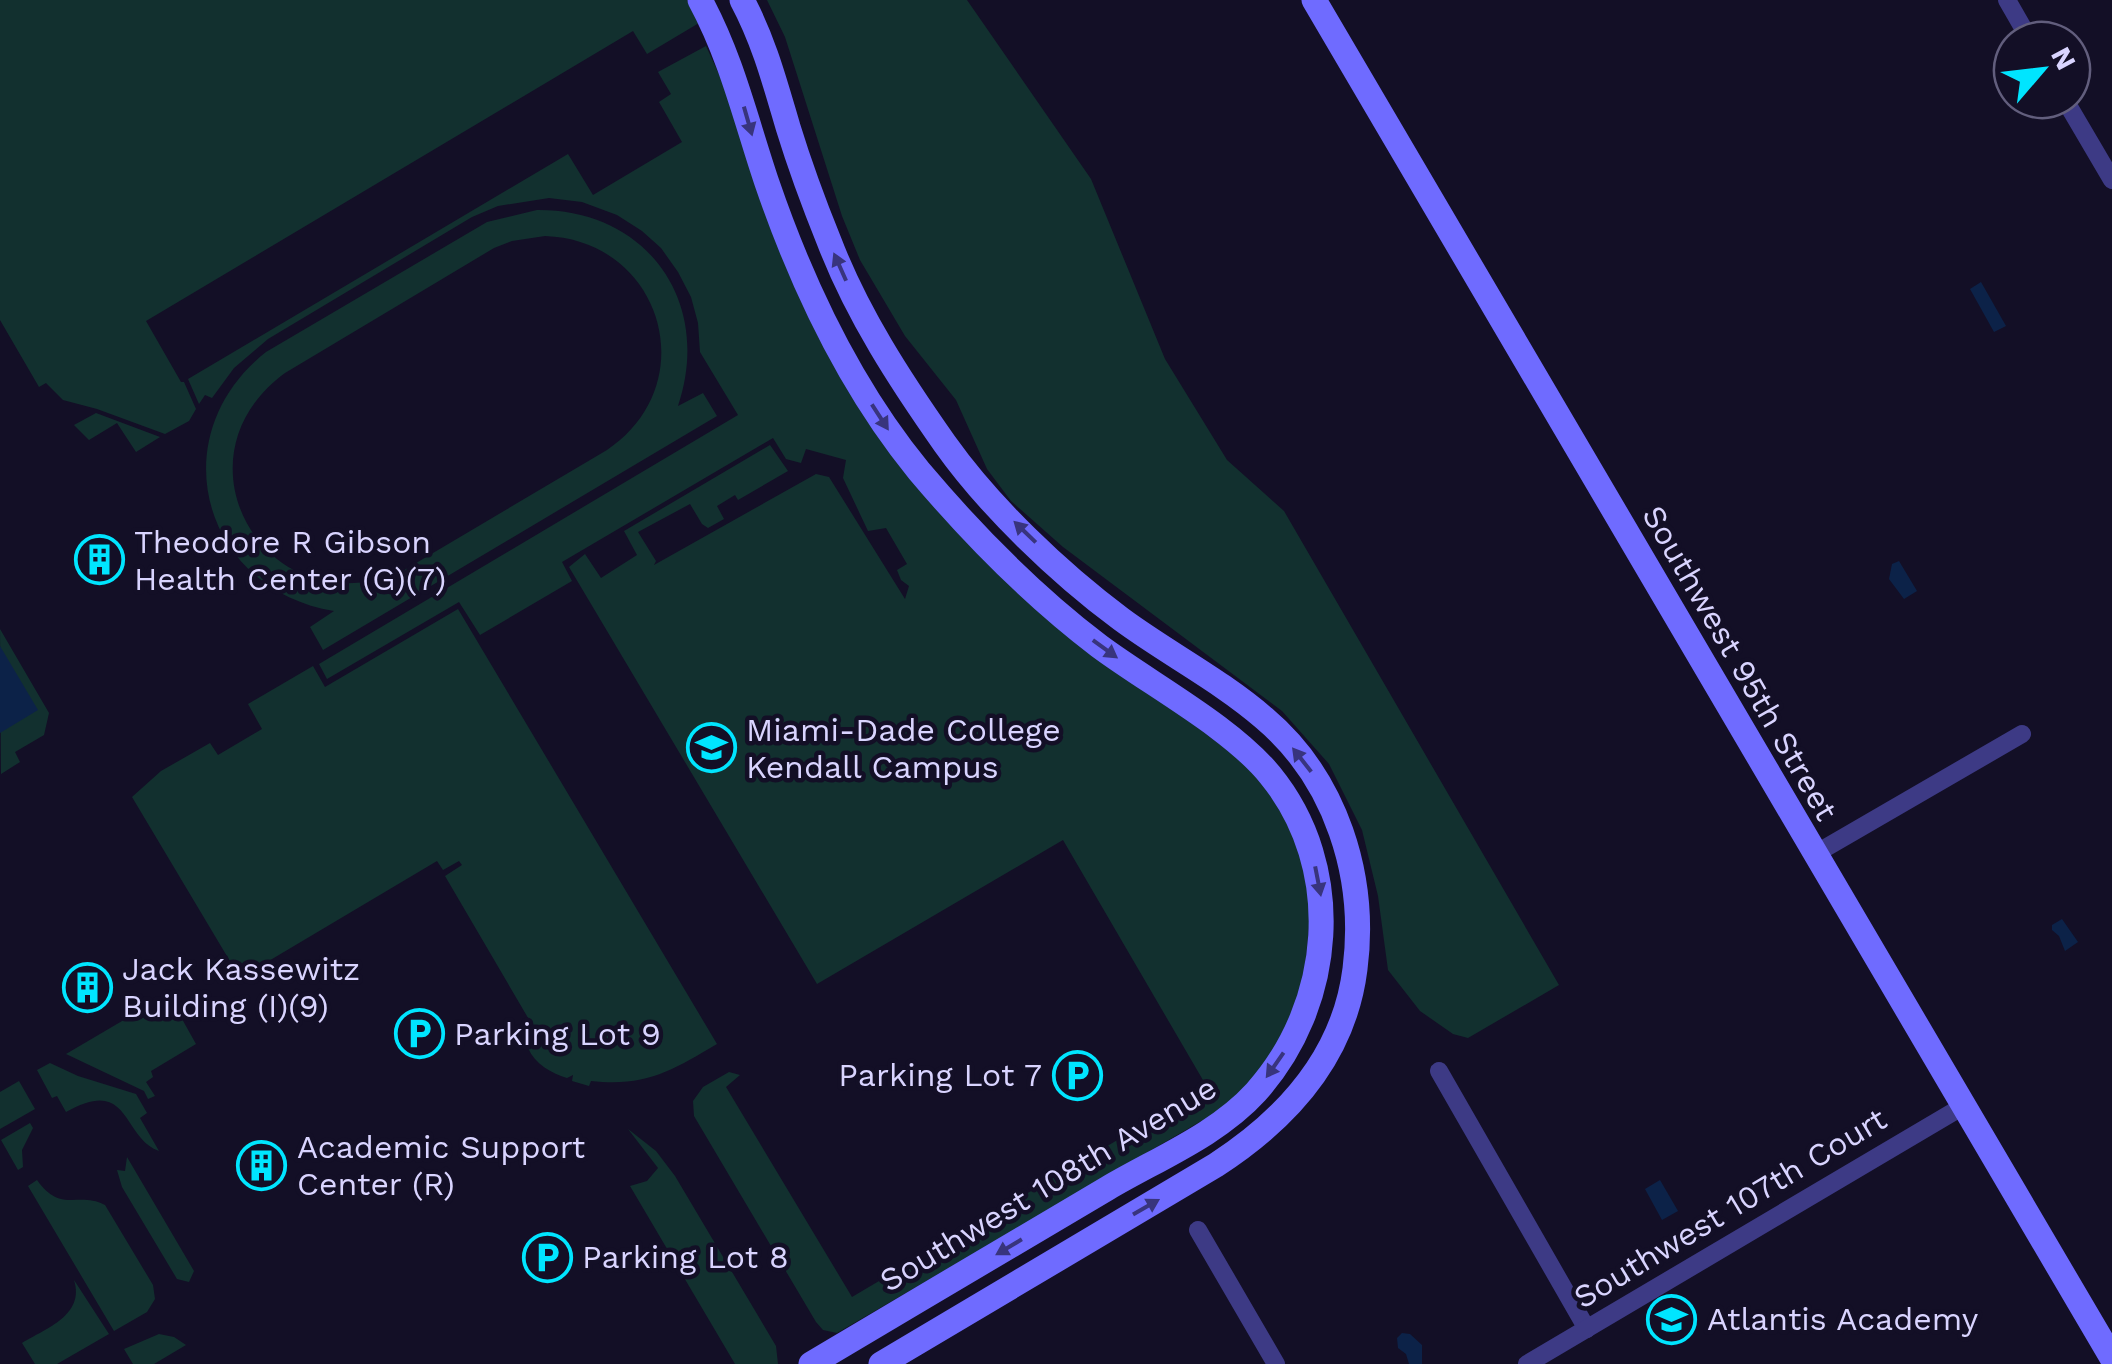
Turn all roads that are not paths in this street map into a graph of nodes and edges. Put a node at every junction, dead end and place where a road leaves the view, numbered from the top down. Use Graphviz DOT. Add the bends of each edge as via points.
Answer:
graph roads {
  1 [pos="700,0"];
  2 [pos="742,0"];
  3 [pos="1314,0"];
  4 [pos="716,30"];
  5 [pos="2077,120"];
  6 [pos="789,131"];
  7 [pos="2112,180"];
  8 [pos="991,550"];
  9 [pos="1079,584"];
  10 [pos="2022,734"];
  11 [pos="1815,854"];
  12 [pos="1440,1070"];
  13 [pos="1964,1105"];
  14 [pos="1198,1230"];
  15 [pos="1587,1329"];
  16 [pos="2112,1358"];
  17 [pos="810,1364"];
  18 [pos="881,1364"];
  19 [pos="1276,1364"];
  20 [pos="1527,1364"];
  1 -- 4 [label="street, Southwest 108th Avenue"];
  2 -- 6 [label="street" via="773,70"];
  3 -- 11 [label="street, Southwest 95th Street"];
  4 -- 6 [label="street" via="741,34 767,100"];
  4 -- 8 [label="street, Southwest 108th Avenue, one-way" via="778,214 821,314 896,440"];
  5 -- 7 [label="street"];
  9 -- 6 [label="street, one-way" via="963,466 890,363 837,261"];
  8 -- 9 [label="street" via="1016,555 1058,590"];
  8 -- 17 [label="street, Southwest 108th Avenue, one-way" via="1042,600 1270,775 1317,875 1322,926 1316,978 1278,1063 1222,1122"];
  18 -- 9 [label="street, one-way" via="1264,1132 1310,1084 1353,984 1354,879 1341,829 1310,769 1265,718"];
  10 -- 11 [label="street"];
  11 -- 13 [label="street, Southwest 95th Street"];
  12 -- 15 [label="street"];
  13 -- 15 [label="street, Southwest 107th Court"];
  13 -- 16 [label="street, Southwest 95th Street"];
  14 -- 19 [label="street"];
  15 -- 20 [label="street, Southwest 107th Court"];
}
